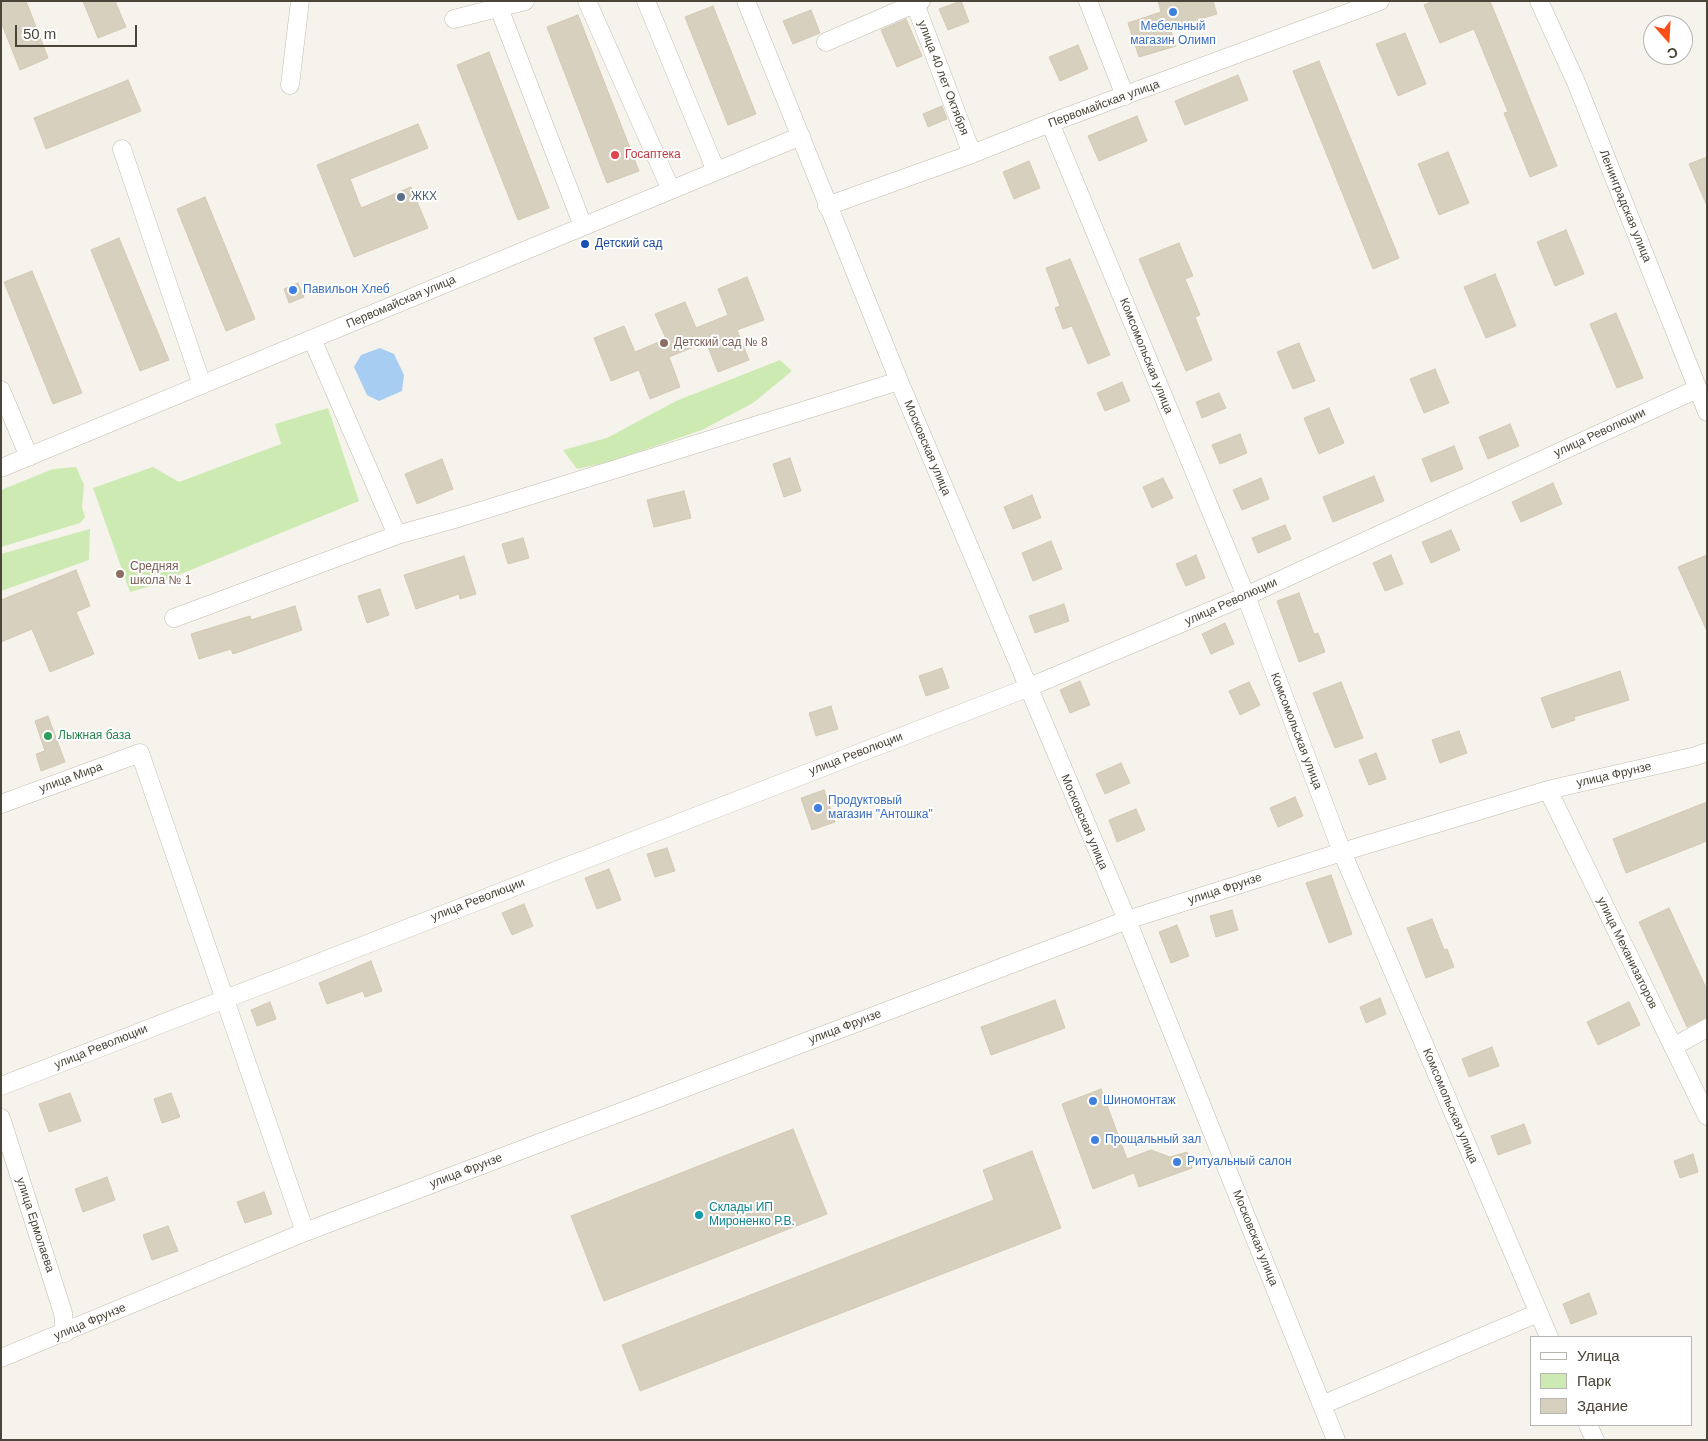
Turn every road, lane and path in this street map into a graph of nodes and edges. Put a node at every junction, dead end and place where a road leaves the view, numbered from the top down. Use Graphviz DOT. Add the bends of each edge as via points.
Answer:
graph roads {
  1 [pos="300,1"];
  2 [pos="525,1"];
  3 [pos="587,1"];
  4 [pos="646,1"];
  5 [pos="746,1"];
  6 [pos="1088,1"];
  7 [pos="1380,1"];
  8 [pos="1539,1"];
  9 [pos="916,2"];
  10 [pos="499,8"];
  11 [pos="454,19"];
  12 [pos="826,42"];
  13 [pos="290,85"];
  14 [pos="1125,96"];
  15 [pos="1050,123"];
  16 [pos="801,136"];
  17 [pos="122,149"];
  18 [pos="972,154"];
  19 [pos="716,171"];
  20 [pos="671,190"];
  21 [pos="828,206"];
  22 [pos="583,226"];
  23 [pos="312,339"];
  24 [pos="899,380"];
  25 [pos="202,385"];
  26 [pos="1697,389"];
  27 [pos="1,390"];
  28 [pos="1707,412"];
  29 [pos="28,456"];
  30 [pos="1,468"];
  31 [pos="397,535"];
  32 [pos="1246,596"];
  33 [pos="174,618"];
  34 [pos="1027,688"];
  35 [pos="1707,752"];
  36 [pos="1548,790"];
  37 [pos="1,804"];
  38 [pos="1342,852"];
  39 [pos="1127,920"];
  40 [pos="224,998"];
  41 [pos="1707,1028"];
  42 [pos="1673,1047"];
  43 [pos="1,1086"];
  44 [pos="1707,1116"];
  45 [pos="1,1118"];
  46 [pos="304,1232"];
  47 [pos="1538,1313"];
  48 [pos="65,1333"];
  49 [pos="1549,1336"];
  50 [pos="1,1358"];
  51 [pos="1322,1405"];
  52 [pos="1588,1426"];
  53 [pos="1336,1440"];
  54 [pos="1594,1440"];
  1 -- 13 [label="street"];
  2 -- 10 [label="street"];
  3 -- 20 [label="street"];
  4 -- 19 [label="street"];
  5 -- 16 [label="street, Московская улица"];
  6 -- 14 [label="street"];
  7 -- 14 [label="street, Первомайская улица"];
  8 -- 26 [label="street, Ленинградская улица" via="1576,82"];
  9 -- 12 [label="street"];
  9 -- 18 [label="street, улица 40 лет Октября"];
  10 -- 11 [label="street"];
  10 -- 22 [label="street"];
  14 -- 15 [label="street, Первомайская улица"];
  15 -- 18 [label="street, Первомайская улица"];
  15 -- 32 [label="street, Комсомольская улица"];
  16 -- 19 [label="street, Первомайская улица"];
  16 -- 21 [label="street, Московская улица"];
  17 -- 25 [label="street"];
  18 -- 21 [label="street, Первомайская улица"];
  19 -- 20 [label="street, Первомайская улица"];
  20 -- 22 [label="street, Первомайская улица"];
  21 -- 24 [label="street, Московская улица"];
  22 -- 23 [label="street, Первомайская улица"];
  23 -- 25 [label="street, Первомайская улица"];
  23 -- 31 [label="street"];
  24 -- 31 [label="street" via="484,511"];
  24 -- 34 [label="street, Московская улица"];
  25 -- 29 [label="street, Первомайская улица"];
  26 -- 28 [label="street, Ленинградская улица"];
  26 -- 32 [label="street, улица Революции"];
  27 -- 29 [label="street"];
  29 -- 30 [label="street, Первомайская улица"];
  31 -- 33 [label="street"];
  32 -- 34 [label="street, улица Революции"];
  32 -- 38 [label="street, Комсомольская улица"];
  34 -- 39 [label="street, Московская улица"];
  34 -- 40 [label="street, улица Революции"];
  35 -- 36 [label="street, улица Фрунзе"];
  36 -- 38 [label="street, улица Фрунзе"];
  36 -- 42 [label="street, улица Механизаторов"];
  37 -- 40 [label="street, улица Мира" via="140,753"];
  38 -- 39 [label="street, улица Фрунзе"];
  38 -- 47 [label="street, Комсомольская улица"];
  39 -- 46 [label="street, улица Фрунзе"];
  39 -- 51 [label="street, Московская улица"];
  40 -- 43 [label="street, улица Революции"];
  40 -- 46 [label="street"];
  41 -- 42 [label="street"];
  42 -- 44 [label="street, улица Механизаторов"];
  45 -- 48 [label="street, улица Ермолаева" via="63,1313"];
  46 -- 48 [label="street, улица Фрунзе"];
  47 -- 49 [label="street, Комсомольская улица"];
  47 -- 51 [label="street"];
  48 -- 50 [label="street, улица Фрунзе"];
  51 -- 53 [label="street, Московская улица"];
  52 -- 54 [label="street"];
}
